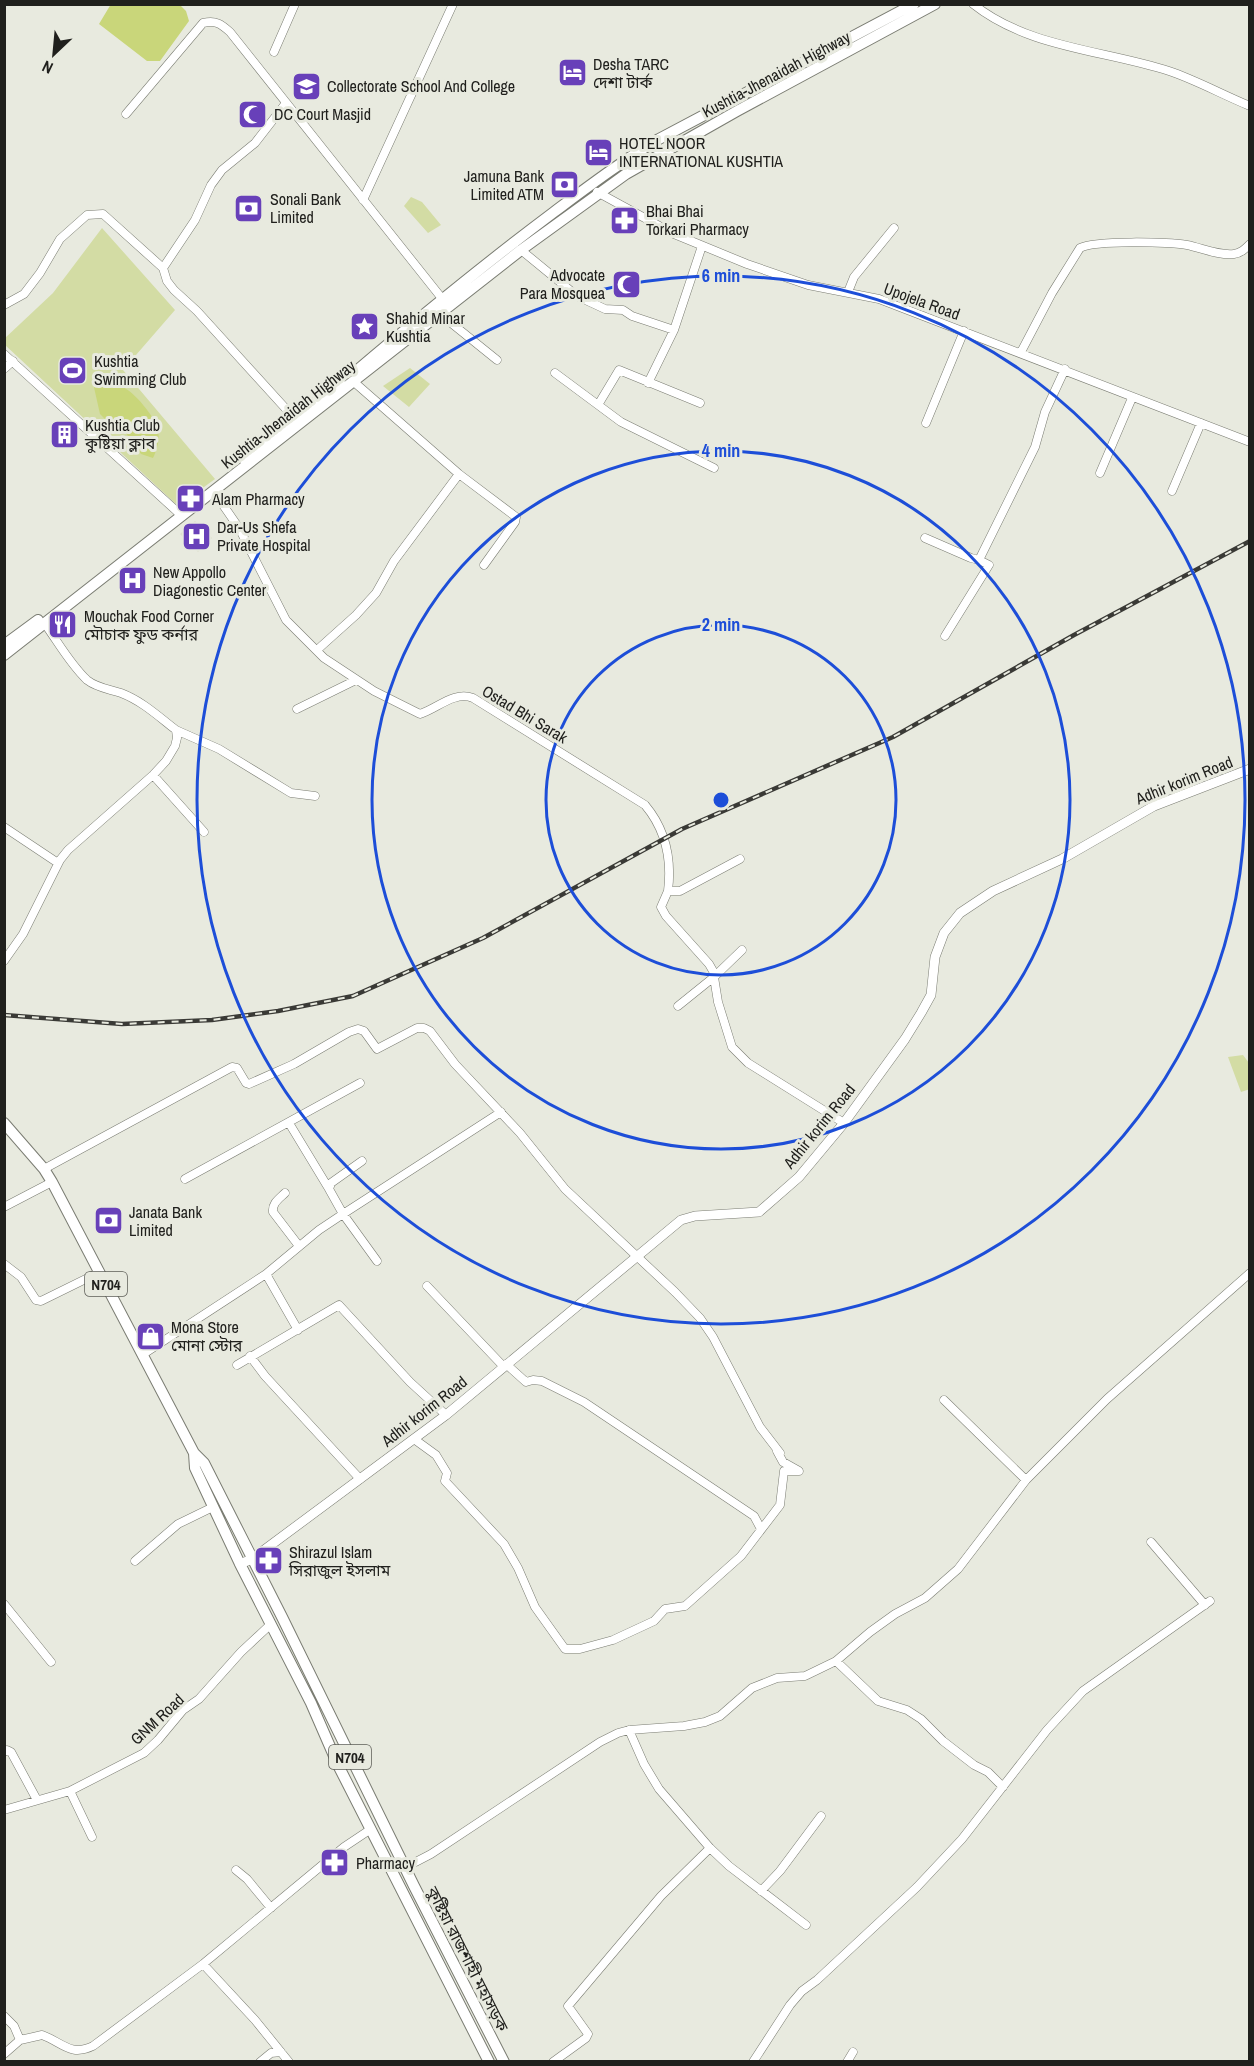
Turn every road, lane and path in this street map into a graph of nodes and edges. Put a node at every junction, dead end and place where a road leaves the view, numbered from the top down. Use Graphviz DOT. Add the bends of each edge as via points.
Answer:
graph roads {
  1 [pos="296,4"];
  2 [pos="453,4"];
  3 [pos="914,4"];
  4 [pos="935,4"];
  5 [pos="973,4"];
  6 [pos="274,52"];
  7 [pos="795,74"];
  8 [pos="286,103"];
  9 [pos="1250,106"];
  10 [pos="126,114"];
  11 [pos="590,184"];
  12 [pos="599,194"];
  13 [pos="363,200"];
  14 [pos="894,228"];
  15 [pos="1250,244"];
  16 [pos="702,246"];
  17 [pos="521,250"];
  18 [pos="163,268"];
  19 [pos="848,292"];
  20 [pos="4,305"];
  21 [pos="444,307"];
  22 [pos="674,330"];
  23 [pos="964,331"];
  24 [pos="1021,352"];
  25 [pos="4,354"];
  26 [pos="497,360"];
  27 [pos="13,361"];
  28 [pos="4,369"];
  29 [pos="1065,369"];
  30 [pos="555,373"];
  31 [pos="354,382"];
  32 [pos="648,383"];
  33 [pos="1132,398"];
  34 [pos="700,403"];
  35 [pos="598,405"];
  36 [pos="297,421"];
  37 [pos="926,423"];
  38 [pos="1201,423"];
  39 [pos="1250,441"];
  40 [pos="714,468"];
  41 [pos="232,473"];
  42 [pos="1100,473"];
  43 [pos="459,474"];
  44 [pos="1172,491"];
  45 [pos="214,492"];
  46 [pos="180,514"];
  47 [pos="925,538"];
  48 [pos="979,560"];
  49 [pos="484,565"];
  50 [pos="101,575"];
  51 [pos="45,624"];
  52 [pos="945,636"];
  53 [pos="4,645"];
  54 [pos="317,650"];
  55 [pos="4,655"];
  56 [pos="357,680"];
  57 [pos="297,710"];
  58 [pos="176,729"];
  59 [pos="1250,769"];
  60 [pos="153,775"];
  61 [pos="315,796"];
  62 [pos="4,827"];
  63 [pos="204,832"];
  64 [pos="740,858"];
  65 [pos="58,863"];
  66 [pos="668,891"];
  67 [pos="742,950"];
  68 [pos="4,961"];
  69 [pos="714,977"];
  70 [pos="678,1006"];
  71 [pos="360,1083"];
  72 [pos="501,1112"];
  73 [pos="4,1123"];
  74 [pos="289,1123"];
  75 [pos="844,1123"];
  76 [pos="362,1161"];
  77 [pos="44,1169"];
  78 [pos="185,1179"];
  79 [pos="52,1182"];
  80 [pos="329,1189"];
  81 [pos="285,1194"];
  82 [pos="4,1207"];
  83 [pos="343,1214"];
  84 [pos="299,1246"];
  85 [pos="636,1257"];
  86 [pos="377,1261"];
  87 [pos="4,1264"];
  88 [pos="100,1272"];
  89 [pos="1250,1273"];
  90 [pos="266,1274"];
  91 [pos="427,1286"];
  92 [pos="298,1330"];
  93 [pos="142,1355"];
  94 [pos="250,1356"];
  95 [pos="237,1365"];
  96 [pos="505,1365"];
  97 [pos="944,1400"];
  98 [pos="446,1414"];
  99 [pos="414,1439"];
  100 [pos="194,1453"];
  101 [pos="360,1479"];
  102 [pos="1026,1480"];
  103 [pos="213,1507"];
  104 [pos="761,1528"];
  105 [pos="1151,1542"];
  106 [pos="252,1559"];
  107 [pos="135,1561"];
  108 [pos="240,1564"];
  109 [pos="4,1604"];
  110 [pos="271,1624"];
  111 [pos="836,1661"];
  112 [pos="51,1662"];
  113 [pos="629,1730"];
  114 [pos="4,1752"];
  115 [pos="1003,1787"];
  116 [pos="70,1791"];
  117 [pos="37,1800"];
  118 [pos="4,1810"];
  119 [pos="821,1816"];
  120 [pos="371,1829"];
  121 [pos="92,1837"];
  122 [pos="392,1841"];
  123 [pos="380,1846"];
  124 [pos="710,1848"];
  125 [pos="406,1867"];
  126 [pos="236,1870"];
  127 [pos="761,1891"];
  128 [pos="271,1908"];
  129 [pos="806,1925"];
  130 [pos="203,1964"];
  131 [pos="4,2016"];
  132 [pos="490,2034"];
  133 [pos="477,2039"];
  134 [pos="20,2040"];
  135 [pos="281,2052"];
  136 [pos="853,2052"];
  137 [pos="4,2054"];
  138 [pos="260,2061"];
  139 [pos="289,2061"];
  140 [pos="489,2061"];
  141 [pos="504,2061"];
  142 [pos="553,2061"];
  143 [pos="753,2061"];
  144 [pos="847,2061"];
  1 -- 6 [label="street"];
  2 -- 13 [label="street"];
  3 -- 7 [label="highway, Kushtia-Jhenaidah Highway"];
  4 -- 7 [label="highway, Kushtia-Jhenaidah Highway"];
  5 -- 9 [label="street" via="989,18 1023,32 1169,71"];
  7 -- 11 [label="highway, Kushtia-Jhenaidah Highway" via="659,139"];
  7 -- 12 [label="highway, Kushtia-Jhenaidah Highway"];
  8 -- 10 [label="street" via="230,32 212,21 203,23"];
  8 -- 13 [label="street"];
  8 -- 18 [label="street" via="255,143 222,170"];
  11 -- 12 [label="street, Upojela Road"];
  11 -- 21 [label="highway, Kushtia-Jhenaidah Highway"];
  12 -- 16 [label="street, Upojela Road"];
  12 -- 17 [label="highway, Kushtia-Jhenaidah Highway"];
  13 -- 21 [label="street"];
  14 -- 19 [label="street" via="855,277"];
  15 -- 24 [label="street" via="1242,251 1226,254 1156,242 1086,245 1080,248 1052,293"];
  16 -- 19 [label="street, Upojela Road" via="808,285"];
  16 -- 22 [label="street"];
  17 -- 21 [label="highway, Kushtia-Jhenaidah Highway"];
  17 -- 22 [label="street" via="576,296"];
  18 -- 20 [label="street" via="103,214 87,215 60,239 24,294"];
  18 -- 36 [label="street" via="174,290"];
  19 -- 23 [label="street, Upojela Road" via="879,299"];
  21 -- 26 [label="street"];
  21 -- 31 [label="highway, Kushtia-Jhenaidah Highway"];
  21 -- 36 [label="highway, Kushtia-Jhenaidah Highway" via="350,376"];
  22 -- 32 [label="street"];
  23 -- 24 [label="street, Upojela Road"];
  23 -- 37 [label="street"];
  24 -- 29 [label="street, Upojela Road"];
  25 -- 27 [label="street"];
  27 -- 28 [label="street"];
  27 -- 46 [label="street"];
  29 -- 33 [label="street, Upojela Road"];
  29 -- 48 [label="street" via="1035,447"];
  30 -- 35 [label="street"];
  31 -- 36 [label="highway, Kushtia-Jhenaidah Highway"];
  31 -- 43 [label="street"];
  32 -- 34 [label="street"];
  32 -- 35 [label="street" via="619,370"];
  33 -- 38 [label="street, Upojela Road"];
  33 -- 42 [label="street"];
  35 -- 40 [label="street" via="621,422"];
  36 -- 41 [label="highway, Kushtia-Jhenaidah Highway"];
  38 -- 39 [label="street, Upojela Road"];
  38 -- 44 [label="street"];
  41 -- 45 [label="highway, Kushtia-Jhenaidah Highway"];
  41 -- 46 [label="highway, Kushtia-Jhenaidah Highway"];
  43 -- 49 [label="street" via="516,516"];
  43 -- 54 [label="street" via="394,561 376,593"];
  45 -- 46 [label="highway, Kushtia-Jhenaidah Highway"];
  45 -- 54 [label="street, Ostad Bhi Sarak" via="239,528 286,620"];
  46 -- 50 [label="highway, Kushtia-Jhenaidah Highway"];
  47 -- 48 [label="street"];
  48 -- 52 [label="street" via="988,565"];
  50 -- 51 [label="highway, Kushtia-Jhenaidah Highway"];
  50 -- 53 [label="highway, Kushtia-Jhenaidah Highway"];
  51 -- 55 [label="highway, Kushtia-Jhenaidah Highway"];
  51 -- 58 [label="street" via="88,681 142,704"];
  54 -- 56 [label="street, Ostad Bhi Sarak"];
  56 -- 57 [label="street"];
  56 -- 66 [label="street, Ostad Bhi Sarak" via="420,714 457,696 473,698 645,805 656,818 668,850"];
  58 -- 60 [label="street" via="175,746"];
  58 -- 61 [label="street" via="219,749 291,793"];
  59 -- 75 [label="main road, Adhir korim Road" via="1154,806 1062,859 993,891 960,913 944,933 935,957 931,995 905,1039"];
  60 -- 63 [label="street"];
  60 -- 65 [label="street"];
  62 -- 65 [label="street"];
  64 -- 66 [label="street" via="680,891"];
  65 -- 68 [label="street" via="23,934"];
  66 -- 69 [label="street" via="661,908 710,964"];
  67 -- 69 [label="street"];
  69 -- 70 [label="street"];
  69 -- 75 [label="street" via="732,1047 738,1055"];
  71 -- 74 [label="street"];
  72 -- 77 [label="street" via="430,1031 417,1029 377,1049 358,1029 249,1084 237,1068 231,1067"];
  72 -- 83 [label="street"];
  72 -- 85 [label="street" via="565,1188"];
  73 -- 77 [label="highway, কুষ্টিয়া রাজশাহী মহাসড়ক / N704"];
  74 -- 78 [label="street"];
  74 -- 80 [label="street"];
  75 -- 85 [label="main road, Adhir korim Road" via="799,1177 763,1210 681,1220"];
  76 -- 80 [label="street" via="331,1183"];
  77 -- 79 [label="highway, কুষ্টিয়া রাজশাহী মহাসড়ক / N704"];
  79 -- 82 [label="street"];
  79 -- 88 [label="highway, কুষ্টিয়া রাজশাহী মহাসড়ক / N704"];
  80 -- 83 [label="street"];
  81 -- 84 [label="street" via="276,1201 273,1212"];
  83 -- 84 [label="street"];
  83 -- 86 [label="street"];
  84 -- 90 [label="street"];
  85 -- 96 [label="main road, Adhir korim Road"];
  85 -- 104 [label="street" via="700,1318 783,1462 799,1471 784,1471 780,1505"];
  87 -- 88 [label="street" via="41,1301"];
  88 -- 93 [label="highway, কুষ্টিয়া রাজশাহী মহাসড়ক / N704"];
  89 -- 102 [label="street" via="1107,1399"];
  90 -- 92 [label="street"];
  90 -- 93 [label="street"];
  91 -- 96 [label="street"];
  92 -- 94 [label="street"];
  92 -- 98 [label="street" via="339,1305 410,1382"];
  93 -- 100 [label="highway, কুষ্টিয়া রাজশাহী মহাসড়ক / N704"];
  94 -- 95 [label="street"];
  94 -- 101 [label="street"];
  96 -- 98 [label="main road, Adhir korim Road"];
  96 -- 104 [label="street" via="526,1382 542,1381 556,1386 607,1417 754,1516"];
  97 -- 102 [label="street"];
  98 -- 99 [label="main road, Adhir korim Road"];
  99 -- 101 [label="main road, Adhir korim Road"];
  99 -- 104 [label="street" via="436,1455 447,1473 445,1481 504,1544 535,1607 565,1650 613,1640 654,1621 665,1609 685,1606 741,1556"];
  100 -- 103 [label="highway, কুষ্টিয়া রাজশাহী মহাসড়ক / N704" via="195,1468"];
  100 -- 106 [label="highway, কুষ্টিয়া রাজশাহী মহাসড়ক / N704" via="204,1463"];
  101 -- 106 [label="main road, Adhir korim Road"];
  102 -- 111 [label="street" via="958,1569 925,1598 886,1620"];
  103 -- 107 [label="street" via="178,1524"];
  103 -- 108 [label="highway, কুষ্টিয়া রাজশাহী মহাসড়ক / N704"];
  105 -- 115 [label="street" via="1207,1603 1083,1691"];
  106 -- 108 [label="main road, Adhir korim Road"];
  106 -- 122 [label="highway, কুষ্টিয়া রাজশাহী মহাসড়ক / N704"];
  108 -- 110 [label="highway, কুষ্টিয়া রাজশাহী মহাসড়ক / N704"];
  109 -- 112 [label="street"];
  110 -- 116 [label="street, GNM Road" via="144,1753"];
  110 -- 120 [label="highway, কুষ্টিয়া রাজশাহী মহাসড়ক / N704"];
  111 -- 113 [label="street" via="805,1676 777,1678 752,1688 720,1716 705,1722"];
  111 -- 115 [label="street" via="878,1701 921,1719 943,1742"];
  113 -- 124 [label="street" via="659,1789"];
  113 -- 125 [label="street" via="600,1742"];
  114 -- 117 [label="street" via="10,1752"];
  115 -- 143 [label="street" via="917,1887 802,1991"];
  116 -- 117 [label="street, GNM Road"];
  116 -- 121 [label="street"];
  117 -- 118 [label="street, GNM Road"];
  119 -- 127 [label="street"];
  120 -- 123 [label="highway, কুষ্টিয়া রাজশাহী মহাসড়ক / N704"];
  120 -- 128 [label="street"];
  122 -- 123 [label="highway"];
  122 -- 125 [label="highway, কুষ্টিয়া রাজশাহী মহাসড়ক / N704"];
  123 -- 133 [label="highway, কুষ্টিয়া রাজশাহী মহাসড়ক / N704"];
  124 -- 127 [label="street"];
  124 -- 142 [label="street" via="661,1896 568,2006 588,2034"];
  125 -- 132 [label="highway, কুষ্টিয়া রাজশাহী মহাসড়ক / N704"];
  126 -- 128 [label="street"];
  127 -- 129 [label="street"];
  128 -- 130 [label="street"];
  130 -- 134 [label="street" via="85,2050 66,2048 42,2035"];
  130 -- 135 [label="street"];
  131 -- 134 [label="street"];
  132 -- 133 [label="highway"];
  132 -- 141 [label="highway, কুষ্টিয়া রাজশাহী মহাসড়ক / N704"];
  133 -- 140 [label="highway, কুষ্টিয়া রাজশাহী মহাসড়ক / N704"];
  134 -- 137 [label="street"];
  135 -- 138 [label="street" via="271,2052"];
  135 -- 139 [label="street"];
  136 -- 144 [label="street"];
}
